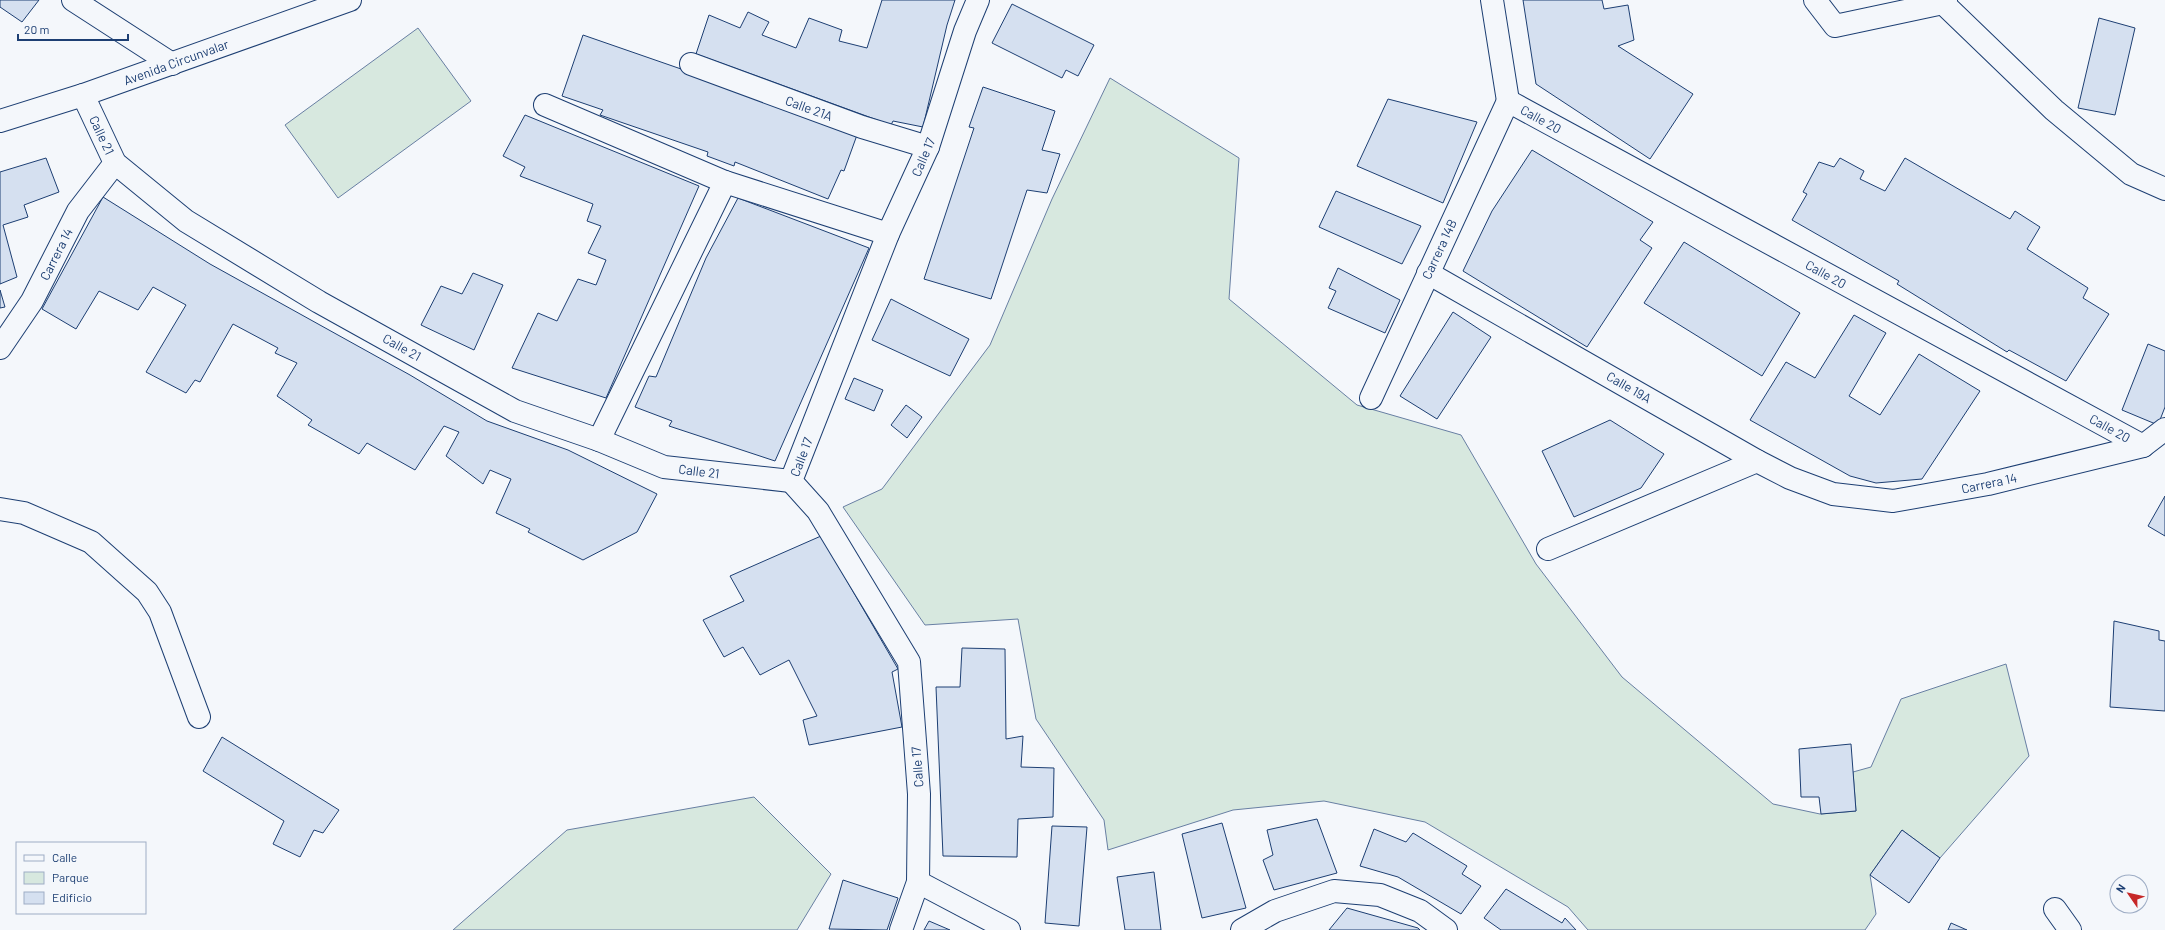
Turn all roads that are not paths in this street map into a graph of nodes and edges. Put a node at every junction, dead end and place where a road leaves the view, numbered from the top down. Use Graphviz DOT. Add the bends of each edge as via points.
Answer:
graph roads {
  1 [pos="74,0"];
  2 [pos="350,0"];
  3 [pos="978,0"];
  4 [pos="1492,0"];
  5 [pos="1815,0"];
  6 [pos="1945,1"];
  7 [pos="172,64"];
  8 [pos="690,64"];
  9 [pos="83,95"];
  10 [pos="1508,101"];
  11 [pos="545,105"];
  12 [pos="0,121"];
  13 [pos="928,147"];
  14 [pos="115,163"];
  15 [pos="725,182"];
  16 [pos="2165,189"];
  17 [pos="888,234"];
  18 [pos="1428,273"];
  19 [pos="0,348"];
  20 [pos="1371,398"];
  21 [pos="2165,429"];
  22 [pos="599,440"];
  23 [pos="2143,446"];
  24 [pos="1757,461"];
  25 [pos="791,481"];
  26 [pos="1833,494"];
  27 [pos="0,510"];
  28 [pos="1548,549"];
  29 [pos="198,717"];
  30 [pos="918,882"];
  31 [pos="2055,909"];
  32 [pos="901,930"];
  33 [pos="1009,930"];
  34 [pos="1242,930"];
  35 [pos="1446,930"];
  36 [pos="2070,930"];
  1 -- 7 [label="street"];
  2 -- 7 [label="street, Avenida Circunvalar"];
  3 -- 13 [label="street, Calle 17" via="965,31"];
  4 -- 10 [label="street"];
  5 -- 6 [label="street" via="1836,26"];
  6 -- 16 [label="street" via="2060,115 2131,174"];
  7 -- 9 [label="street, Avenida Circunvalar"];
  8 -- 13 [label="street, Calle 21A" via="862,127"];
  9 -- 12 [label="street, Avenida Circunvalar"];
  9 -- 14 [label="street, Calle 21"];
  10 -- 18 [label="street, Carrera 14B"];
  10 -- 23 [label="street, Calle 20"];
  11 -- 15 [label="street"];
  13 -- 17 [label="street, Calle 17"];
  14 -- 19 [label="street, Carrera 14" via="78,212 32,301"];
  14 -- 22 [label="street, Calle 21" via="186,221 319,302 515,411"];
  15 -- 17 [label="street"];
  15 -- 22 [label="street"];
  17 -- 25 [label="street, Calle 17"];
  18 -- 20 [label="street, Carrera 14B"];
  18 -- 24 [label="street, Calle 19A"];
  21 -- 23 [label="street"];
  22 -- 25 [label="street, Calle 21" via="664,466"];
  23 -- 26 [label="street, Carrera 14" via="1988,484 1893,501"];
  24 -- 26 [label="street, Calle 19A" via="1790,478"];
  24 -- 28 [label="street"];
  25 -- 30 [label="street, Calle 17" via="818,511 909,662 919,794"];
  27 -- 29 [label="street" via="24,513 91,542 147,592 160,612"];
  30 -- 32 [label="street, Calle 17"];
  30 -- 33 [label="street"];
  31 -- 36 [label="street"];
  34 -- 35 [label="street" via="1275,911 1334,891 1380,895 1420,911"];
}
